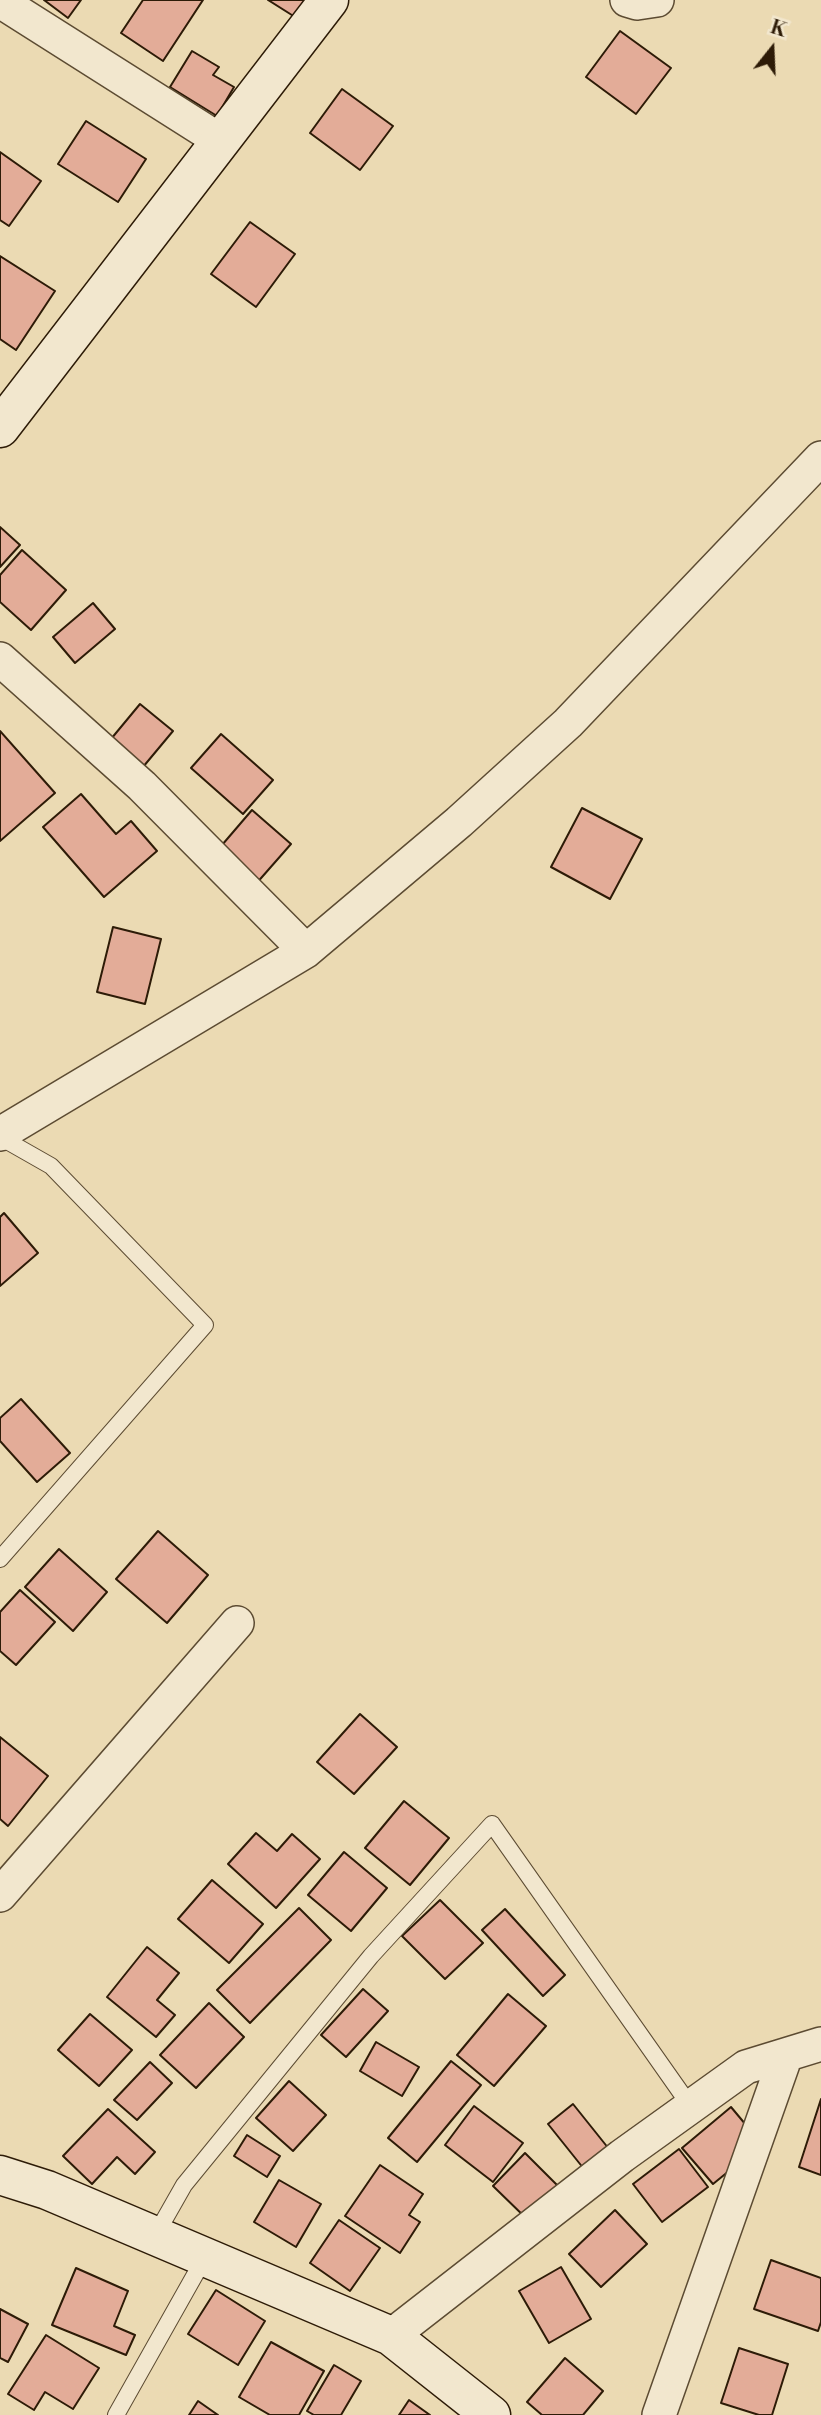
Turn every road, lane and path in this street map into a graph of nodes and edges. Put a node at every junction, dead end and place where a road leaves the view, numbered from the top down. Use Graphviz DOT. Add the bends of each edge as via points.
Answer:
graph roads {
  1 [pos="329,0"];
  2 [pos="627,0"];
  3 [pos="657,0"];
  4 [pos="0,1"];
  5 [pos="221,141"];
  6 [pos="0,428"];
  7 [pos="821,458"];
  8 [pos="0,659"];
  9 [pos="306,951"];
  10 [pos="0,1136"];
  11 [pos="0,1559"];
  12 [pos="237,1623"];
  13 [pos="0,1895"];
  14 [pos="821,2044"];
  15 [pos="786,2055"];
  16 [pos="691,2107"];
  17 [pos="0,2175"];
  18 [pos="155,2236"];
  19 [pos="205,2257"];
  20 [pos="391,2336"];
  21 [pos="116,2415"];
  22 [pos="491,2415"];
  23 [pos="659,2415"];
  1 -- 5 [label="street"];
  2 -- 3 [label="street" via="637,4"];
  4 -- 5 [label="street"];
  5 -- 6 [label="street"];
  7 -- 9 [label="street" via="568,723"];
  8 -- 9 [label="street" via="142,786"];
  9 -- 10 [label="street"];
  10 -- 11 [label="lane" via="51,1166 205,1325"];
  12 -- 13 [label="street"];
  14 -- 15 [label="street"];
  15 -- 16 [label="street" via="746,2067"];
  15 -- 23 [label="street"];
  16 -- 18 [label="lane" via="492,1824 371,1956 184,2185"];
  16 -- 20 [label="street"];
  17 -- 18 [label="street"];
  18 -- 19 [label="street"];
  19 -- 20 [label="street"];
  19 -- 21 [label="lane"];
  20 -- 22 [label="street"];
}
